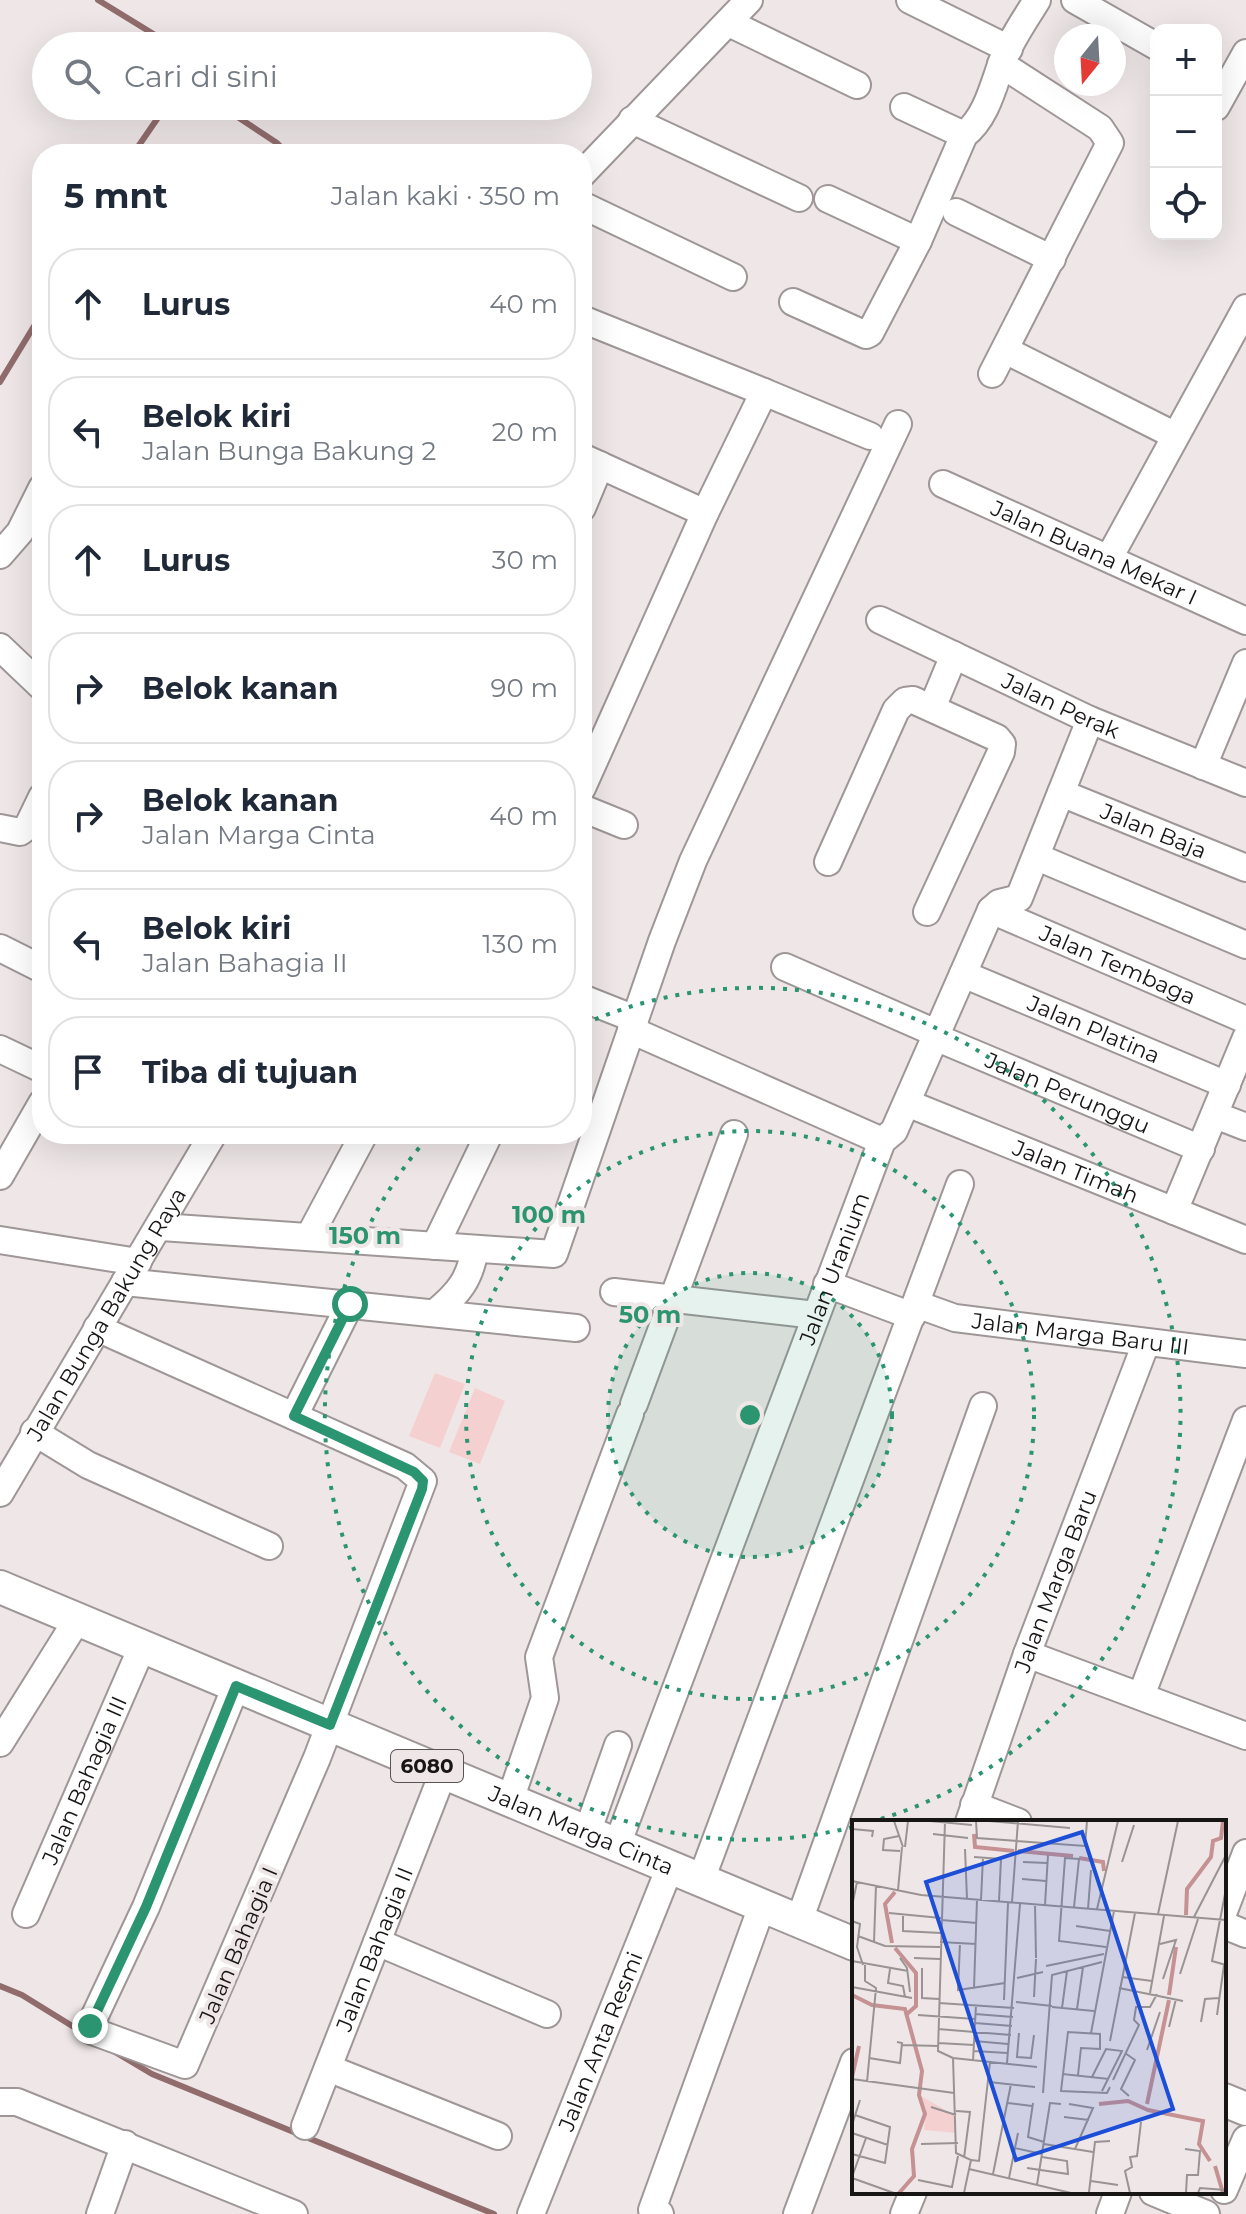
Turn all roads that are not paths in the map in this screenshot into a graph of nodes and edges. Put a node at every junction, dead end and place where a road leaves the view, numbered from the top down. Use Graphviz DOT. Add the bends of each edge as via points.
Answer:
graph roads {
  1 [pos="749,0"];
  2 [pos="910,0"];
  3 [pos="1037,0"];
  4 [pos="1075,0"];
  5 [pos="729,23"];
  6 [pos="1150,43"];
  7 [pos="1246,53"];
  8 [pos="1005,57"];
  9 [pos="857,85"];
  10 [pos="1222,88"];
  11 [pos="904,107"];
  12 [pos="632,120"];
  13 [pos="964,135"];
  14 [pos="592,163"];
  15 [pos="799,198"];
  16 [pos="828,199"];
  17 [pos="592,210"];
  18 [pos="956,212"];
  19 [pos="918,241"];
  20 [pos="1052,259"];
  21 [pos="733,277"];
  22 [pos="793,302"];
  23 [pos="1246,308"];
  24 [pos="592,323"];
  25 [pos="1005,350"];
  26 [pos="992,374"];
  27 [pos="764,392"];
  28 [pos="898,424"];
  29 [pos="1174,435"];
  30 [pos="870,436"];
  31 [pos="592,461"];
  32 [pos="943,484"];
  33 [pos="32,508"];
  34 [pos="705,513"];
  35 [pos="0,555"];
  36 [pos="1109,558"];
  37 [pos="880,620"];
  38 [pos="1246,621"];
  39 [pos="0,647"];
  40 [pos="954,655"];
  41 [pos="1246,663"];
  42 [pos="32,679"];
  43 [pos="932,708"];
  44 [pos="1090,720"];
  45 [pos="592,766"];
  46 [pos="1203,766"];
  47 [pos="1246,783"];
  48 [pos="1061,793"];
  49 [pos="592,812"];
  50 [pos="32,818"];
  51 [pos="624,825"];
  52 [pos="0,828"];
  53 [pos="1037,857"];
  54 [pos="828,862"];
  55 [pos="1246,868"];
  56 [pos="1007,909"];
  57 [pos="927,912"];
  58 [pos="1246,945"];
  59 [pos="0,948"];
  60 [pos="32,964"];
  61 [pos="785,967"];
  62 [pos="963,974"];
  63 [pos="592,1003"];
  64 [pos="1246,1020"];
  65 [pos="633,1024"];
  66 [pos="936,1035"];
  67 [pos="1246,1038"];
  68 [pos="0,1049"];
  69 [pos="32,1064"];
  70 [pos="1227,1085"];
  71 [pos="907,1103"];
  72 [pos="1215,1115"];
  73 [pos="32,1120"];
  74 [pos="1246,1127"];
  75 [pos="734,1134"];
  76 [pos="882,1141"];
  77 [pos="207,1144"];
  78 [pos="359,1144"];
  79 [pos="484,1144"];
  80 [pos="1201,1149"];
  81 [pos="0,1176"];
  82 [pos="960,1184"];
  83 [pos="1174,1211"];
  84 [pos="161,1227"];
  85 [pos="310,1235"];
  86 [pos="0,1240"];
  87 [pos="1246,1240"];
  88 [pos="435,1246"];
  89 [pos="475,1249"];
  90 [pos="132,1272"];
  91 [pos="827,1284"];
  92 [pos="614,1292"];
  93 [pos="673,1300"];
  94 [pos="350,1304"];
  95 [pos="914,1310"];
  96 [pos="436,1312"];
  97 [pos="816,1315"];
  98 [pos="97,1328"];
  99 [pos="576,1328"];
  100 [pos="1146,1343"];
  101 [pos="1246,1354"];
  102 [pos="983,1406"];
  103 [pos="294,1416"];
  104 [pos="1246,1420"];
  105 [pos="34,1432"];
  106 [pos="0,1493"];
  107 [pos="269,1546"];
  108 [pos="0,1587"];
  109 [pos="77,1620"];
  110 [pos="142,1647"];
  111 [pos="1027,1654"];
  112 [pos="236,1686"];
  113 [pos="1141,1696"];
  114 [pos="330,1725"];
  115 [pos="1246,1736"];
  116 [pos="0,1743"];
  117 [pos="618,1745"];
  118 [pos="443,1773"];
  119 [pos="510,1800"];
  120 [pos="971,1813"];
  121 [pos="1008,1820"];
  122 [pos="587,1833"];
  123 [pos="617,1845"];
  124 [pos="1246,1853"];
  125 [pos="670,1867"];
  126 [pos="701,1880"];
  127 [pos="762,1906"];
  128 [pos="1226,1907"];
  129 [pos="1226,1911"];
  130 [pos="26,1914"];
  131 [pos="799,1921"];
  132 [pos="1246,1934"];
  133 [pos="377,1942"];
  134 [pos="852,1943"];
  135 [pos="547,2014"];
  136 [pos="852,2067"];
  137 [pos="328,2068"];
  138 [pos="1226,2101"];
  139 [pos="0,2102"];
  140 [pos="1246,2109"];
  141 [pos="305,2126"];
  142 [pos="498,2136"];
  143 [pos="1246,2139"];
  144 [pos="125,2144"];
  145 [pos="1226,2186"];
  146 [pos="912,2194"];
  147 [pos="1117,2194"];
  148 [pos="1158,2194"];
  149 [pos="1223,2194"];
  150 [pos="654,2213"];
  151 [pos="100,2214"];
  152 [pos="294,2214"];
  153 [pos="531,2214"];
  154 [pos="797,2214"];
  155 [pos="904,2214"];
  156 [pos="1110,2214"];
  157 [pos="1206,2214"];
  158 [pos="1214,2214"];
  1 -- 5 [label="street"];
  2 -- 8 [label="street"];
  3 -- 8 [label="street"];
  4 -- 6 [label="street"];
  5 -- 9 [label="street"];
  5 -- 12 [label="street"];
  7 -- 10 [label="street"];
  8 -- 13 [label="street" via="984,83 963,124"];
  8 -- 20 [label="street" via="1109,137 1108,149"];
  11 -- 13 [label="street"];
  12 -- 14 [label="street"];
  12 -- 15 [label="street"];
  13 -- 19 [label="street"];
  16 -- 19 [label="street"];
  17 -- 21 [label="street"];
  18 -- 20 [label="street"];
  19 -- 22 [label="street" via="866,335"];
  20 -- 25 [label="street"];
  23 -- 29 [label="street"];
  24 -- 27 [label="street"];
  25 -- 26 [label="street"];
  25 -- 29 [label="street"];
  27 -- 30 [label="street"];
  27 -- 34 [label="street"];
  28 -- 65 [label="street" via="693,861"];
  29 -- 36 [label="street"];
  31 -- 34 [label="street"];
  32 -- 36 [label="street, Jalan Buana Mekar I"];
  33 -- 35 [label="street"];
  34 -- 45 [label="street"];
  36 -- 38 [label="street, Jalan Buana Mekar I"];
  37 -- 40 [label="street, Jalan Perak"];
  39 -- 42 [label="street"];
  40 -- 43 [label="street"];
  40 -- 44 [label="street, Jalan Perak"];
  41 -- 46 [label="street"];
  43 -- 54 [label="street" via="913,700 896,710"];
  43 -- 57 [label="street" via="1002,744"];
  44 -- 46 [label="street, Jalan Perak"];
  44 -- 48 [label="street, Jalan Uranium"];
  46 -- 47 [label="street, Jalan Perak"];
  48 -- 53 [label="street, Jalan Uranium"];
  48 -- 55 [label="street, Jalan Baja"];
  49 -- 51 [label="street"];
  50 -- 52 [label="street" via="20,832"];
  53 -- 56 [label="street, Jalan Uranium"];
  53 -- 58 [label="street"];
  56 -- 62 [label="street, Jalan Uranium"];
  56 -- 64 [label="street, Jalan Tembaga"];
  59 -- 60 [label="street"];
  61 -- 66 [label="street, Jalan Perunggu"];
  62 -- 66 [label="street, Jalan Uranium"];
  62 -- 70 [label="street, Jalan Platina"];
  63 -- 65 [label="street"];
  65 -- 76 [label="street"];
  65 -- 89 [label="street" via="559,1248 554,1254"];
  66 -- 71 [label="street, Jalan Uranium"];
  66 -- 80 [label="street, Jalan Perunggu"];
  67 -- 70 [label="street"];
  68 -- 69 [label="street"];
  70 -- 72 [label="street"];
  71 -- 76 [label="street, Jalan Uranium" via="894,1131"];
  71 -- 83 [label="street, Jalan Timah"];
  72 -- 74 [label="street"];
  72 -- 80 [label="street"];
  73 -- 81 [label="street"];
  75 -- 93 [label="street"];
  76 -- 91 [label="street, Jalan Uranium"];
  77 -- 84 [label="street, Jalan Bunga Bakung Raya"];
  78 -- 85 [label="street"];
  79 -- 88 [label="street"];
  80 -- 83 [label="street"];
  82 -- 95 [label="street"];
  83 -- 87 [label="street, Jalan Timah"];
  84 -- 85 [label="street"];
  84 -- 90 [label="street, Jalan Bunga Bakung Raya"];
  85 -- 88 [label="street"];
  86 -- 90 [label="street"];
  88 -- 89 [label="street"];
  89 -- 96 [label="street" via="462,1290"];
  90 -- 94 [label="street"];
  90 -- 98 [label="street, Jalan Bunga Bakung Raya"];
  91 -- 95 [label="street, Jalan Marga Baru III"];
  91 -- 97 [label="street, Jalan Uranium"];
  92 -- 93 [label="street"];
  93 -- 97 [label="street"];
  93 -- 119 [label="street" via="539,1657 545,1698"];
  94 -- 96 [label="street"];
  94 -- 103 [label="street"];
  95 -- 100 [label="street, Jalan Marga Baru III"];
  95 -- 126 [label="street"];
  96 -- 99 [label="street"];
  97 -- 123 [label="street, Jalan Uranium"];
  98 -- 103 [label="street"];
  98 -- 105 [label="street, Jalan Bunga Bakung Raya"];
  100 -- 101 [label="street, Jalan Marga Baru III"];
  100 -- 111 [label="street, Jalan Marga Baru"];
  102 -- 131 [label="street"];
  103 -- 114 [label="street" via="405,1466 423,1481"];
  104 -- 113 [label="street"];
  105 -- 106 [label="street, Jalan Bunga Bakung Raya"];
  105 -- 107 [label="street" via="88,1465"];
  108 -- 109 [label="main road, Jalan Marga Cinta / 6080"];
  109 -- 110 [label="main road, Jalan Marga Cinta / 6080"];
  109 -- 116 [label="street"];
  110 -- 112 [label="main road, Jalan Marga Cinta / 6080"];
  110 -- 130 [label="street, Jalan Bahagia III"];
  111 -- 113 [label="street"];
  111 -- 120 [label="street, Jalan Marga Baru"];
  112 -- 114 [label="main road, Jalan Marga Cinta / 6080"];
  112 -- 114 [label="street, Jalan Bahagia I" via="92,2031 187,2064"];
  113 -- 115 [label="street"];
  114 -- 118 [label="main road, Jalan Marga Cinta / 6080"];
  117 -- 122 [label="street"];
  118 -- 119 [label="main road, Jalan Marga Cinta / 6080"];
  118 -- 133 [label="street, Jalan Bahagia II"];
  119 -- 122 [label="main road, Jalan Marga Cinta / 6080"];
  120 -- 121 [label="street"];
  122 -- 123 [label="main road, Jalan Marga Cinta / 6080"];
  123 -- 125 [label="main road, Jalan Marga Cinta / 6080"];
  124 -- 128 [label="street"];
  125 -- 126 [label="main road, Jalan Marga Cinta / 6080"];
  125 -- 153 [label="street, Jalan Anta Resmi"];
  126 -- 127 [label="main road, Jalan Marga Cinta / 6080"];
  127 -- 131 [label="main road, Jalan Marga Cinta / 6080"];
  127 -- 150 [label="street"];
  129 -- 132 [label="street"];
  131 -- 134 [label="main road, Jalan Marga Cinta / 6080"];
  133 -- 135 [label="street"];
  133 -- 137 [label="street, Jalan Bahagia II"];
  136 -- 154 [label="street"];
  137 -- 141 [label="street, Jalan Bahagia II"];
  137 -- 142 [label="street"];
  138 -- 140 [label="main road"];
  139 -- 144 [label="street" via="17,2102"];
  143 -- 145 [label="street"];
  144 -- 151 [label="street"];
  144 -- 152 [label="street"];
  146 -- 155 [label="street"];
  147 -- 156 [label="street"];
  148 -- 157 [label="street"];
  149 -- 158 [label="street"];
}
